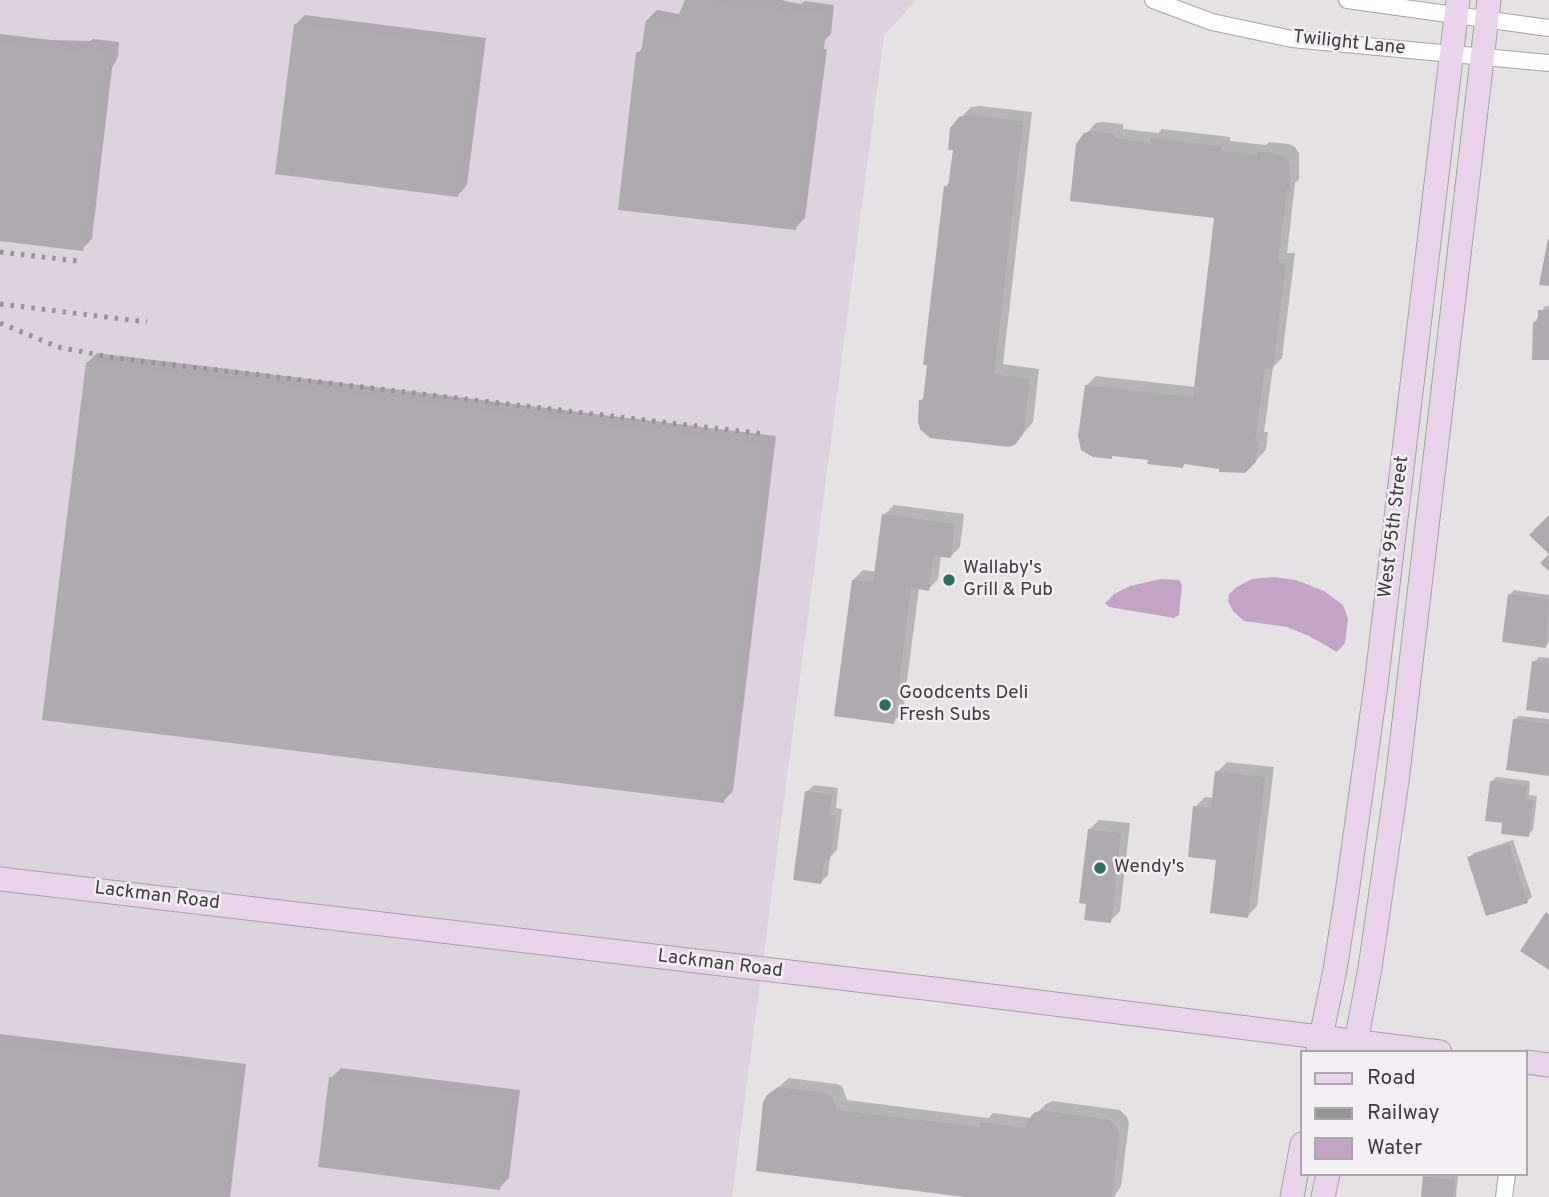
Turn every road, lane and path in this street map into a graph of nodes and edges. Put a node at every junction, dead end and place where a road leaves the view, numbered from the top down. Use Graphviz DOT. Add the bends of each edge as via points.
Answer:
graph roads {
  1 [pos="1153,0"];
  2 [pos="1347,0"];
  3 [pos="1457,8"];
  4 [pos="1488,10"];
  5 [pos="1549,28"];
  6 [pos="1452,54"];
  7 [pos="1482,57"];
  8 [pos="1549,63"];
  9 [pos="0,879"];
  10 [pos="1319,1044"];
  11 [pos="1355,1046"];
  12 [pos="1412,1050"];
  13 [pos="1528,1062"];
  14 [pos="1549,1065"];
  15 [pos="1300,1155"];
  16 [pos="1328,1176"];
  17 [pos="1507,1176"];
  18 [pos="1292,1197"];
  19 [pos="1323,1197"];
  20 [pos="1504,1197"];
  1 -- 6 [label="street, Twilight Lane" via="1212,22 1292,39"];
  2 -- 3 [label="street"];
  3 -- 4 [label="street"];
  3 -- 6 [label="main road, West 95th Street"];
  4 -- 5 [label="street"];
  4 -- 7 [label="main road, West 95th Street"];
  6 -- 7 [label="street, Twilight Lane"];
  6 -- 10 [label="main road, West 95th Street" via="1372,710 1335,970"];
  7 -- 8 [label="street, Twilight Lane"];
  7 -- 11 [label="main road, West 95th Street" via="1397,781"];
  9 -- 10 [label="main road, Lackman Road"];
  10 -- 11 [label="main road, Lackman Road"];
  11 -- 12 [label="main road, Lackman Road"];
  13 -- 14 [label="main road"];
  15 -- 18 [label="main road"];
  16 -- 19 [label="main road"];
  17 -- 20 [label="street"];
}
